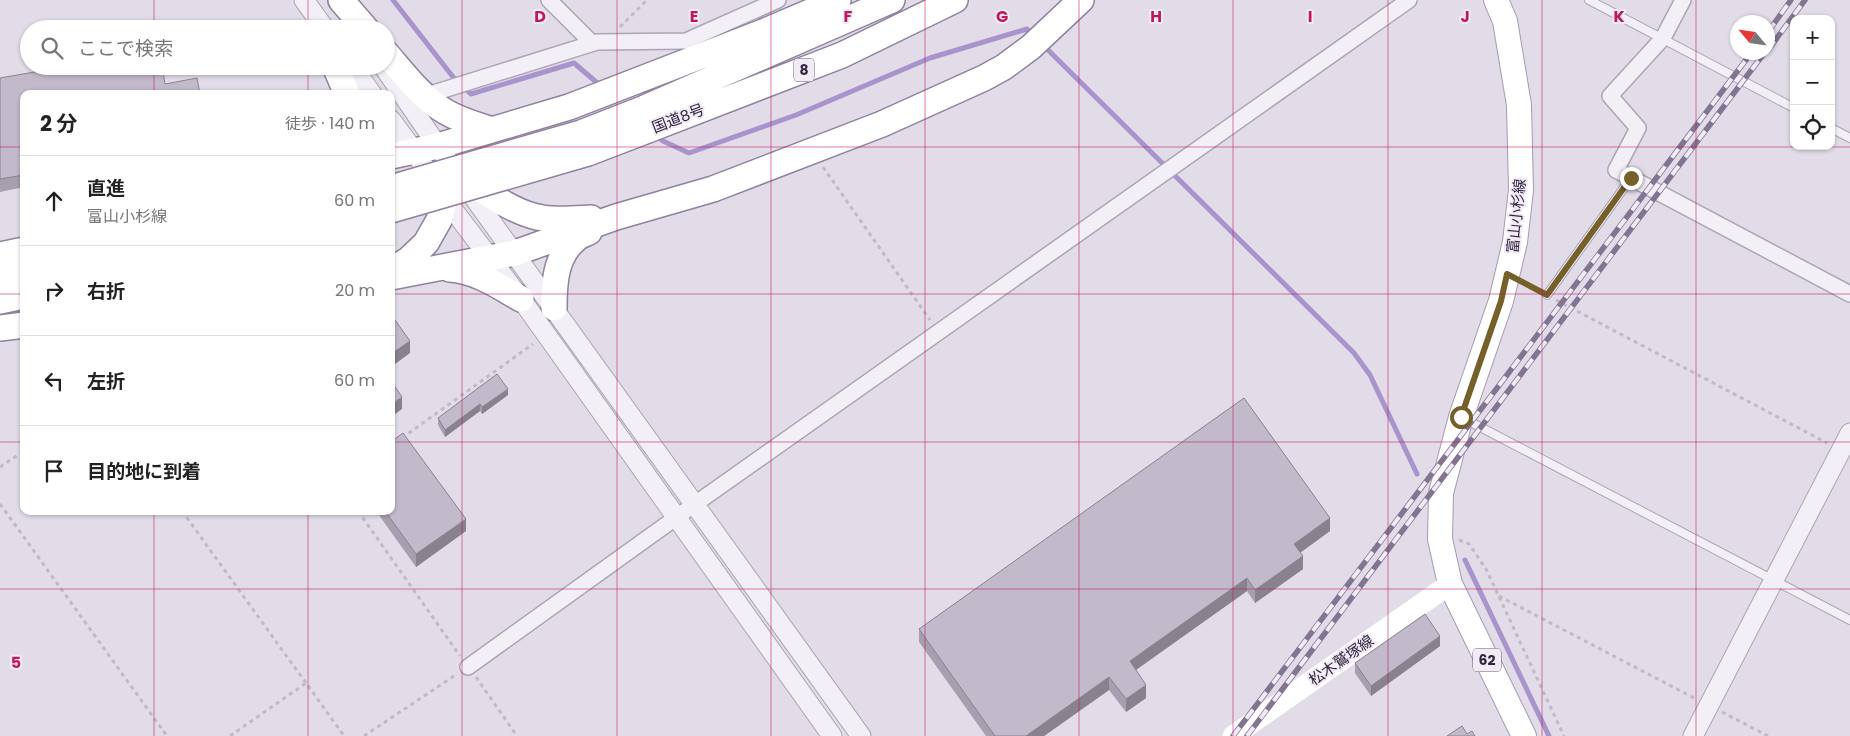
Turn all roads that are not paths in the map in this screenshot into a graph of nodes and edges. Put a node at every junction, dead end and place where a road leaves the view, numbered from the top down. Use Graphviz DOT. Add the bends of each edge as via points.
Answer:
graph roads {
  1 [pos="304,0"];
  2 [pos="336,0"];
  3 [pos="341,0"];
  4 [pos="549,0"];
  5 [pos="778,0"];
  6 [pos="838,0"];
  7 [pos="892,0"];
  8 [pos="955,0"];
  9 [pos="1081,0"];
  10 [pos="1409,0"];
  11 [pos="1496,0"];
  12 [pos="1589,0"];
  13 [pos="1683,0"];
  14 [pos="754,6"];
  15 [pos="318,20"];
  16 [pos="350,20"];
  17 [pos="358,20"];
  18 [pos="1663,38"];
  19 [pos="599,42"];
  20 [pos="395,62"];
  21 [pos="339,75"];
  22 [pos="358,75"];
  23 [pos="389,75"];
  24 [pos="345,90"];
  25 [pos="369,90"];
  26 [pos="424,96"];
  27 [pos="1790,106"];
  28 [pos="644,120"];
  29 [pos="489,129"];
  30 [pos="1835,130"];
  31 [pos="395,132"];
  32 [pos="1850,138"];
  33 [pos="438,146"];
  34 [pos="402,153"];
  35 [pos="457,174"];
  36 [pos="1631,178"];
  37 [pos="395,187"];
  38 [pos="445,199"];
  39 [pos="395,209"];
  40 [pos="616,217"];
  41 [pos="20,251"];
  42 [pos="515,253"];
  43 [pos="0,254"];
  44 [pos="489,258"];
  45 [pos="395,268"];
  46 [pos="440,268"];
  47 [pos="20,273"];
  48 [pos="0,276"];
  49 [pos="395,276"];
  50 [pos="1850,294"];
  51 [pos="1547,295"];
  52 [pos="20,297"];
  53 [pos="521,299"];
  54 [pos="0,301"];
  55 [pos="554,308"];
  56 [pos="20,326"];
  57 [pos="0,328"];
  58 [pos="1461,417"];
  59 [pos="1850,433"];
  60 [pos="695,504"];
  61 [pos="677,518"];
  62 [pos="1774,581"];
  63 [pos="1450,584"];
  64 [pos="1850,620"];
  65 [pos="468,667"];
  66 [pos="832,736"];
  67 [pos="861,736"];
  68 [pos="1233,736"];
  69 [pos="1524,736"];
  70 [pos="1693,736"];
  1 -- 15 [label="street"];
  2 -- 16 [label="street"];
  3 -- 17 [label="highway"];
  4 -- 19 [label="street"];
  5 -- 14 [label="street"];
  6 -- 29 [label="highway" via="569,107"];
  7 -- 28 [label="highway, 国道8号 / 8"];
  8 -- 28 [label="highway, 国道8号 / 8" via="842,55"];
  9 -- 40 [label="highway" via="1031,47 1004,68 984,78 813,152 713,189"];
  10 -- 60 [label="street"];
  11 -- 58 [label="main road, 富山小杉線 / 62" via="1505,21 1519,105 1521,190 1515,242 1501,301"];
  12 -- 18 [label="lane"];
  13 -- 18 [label="street"];
  14 -- 19 [label="street" via="686,41"];
  18 -- 27 [label="lane"];
  18 -- 36 [label="street" via="1610,96 1638,128 1616,170"];
  19 -- 26 [label="street"];
  20 -- 26 [label="highway"];
  21 -- 24 [label="highway"];
  22 -- 25 [label="street"];
  23 -- 33 [label="street"];
  26 -- 29 [label="highway" via="451,115"];
  28 -- 37 [label="highway, 国道8号 / 8, bridge" via="581,133"];
  28 -- 39 [label="highway, 国道8号 / 8, bridge" via="588,153"];
  29 -- 33 [label="highway"];
  30 -- 32 [label="lane"];
  31 -- 34 [label="street"];
  33 -- 34 [label="highway"];
  33 -- 35 [label="street"];
  33 -- 38 [label="highway"];
  34 -- 38 [label="street"];
  35 -- 40 [label="highway" via="532,216 558,220"];
  35 -- 42 [label="street"];
  36 -- 50 [label="street"];
  36 -- 51 [label="lane"];
  38 -- 44 [label="street"];
  38 -- 45 [label="highway" via="426,243"];
  40 -- 42 [label="highway"];
  40 -- 55 [label="highway" via="575,239 563,256 554,279"];
  41 -- 43 [label="highway"];
  42 -- 44 [label="highway"];
  42 -- 55 [label="street"];
  44 -- 46 [label="highway"];
  44 -- 53 [label="street"];
  46 -- 49 [label="highway"];
  46 -- 53 [label="highway" via="465,270"];
  47 -- 48 [label="highway"];
  52 -- 54 [label="highway"];
  53 -- 61 [label="street"];
  55 -- 60 [label="street"];
  56 -- 57 [label="highway"];
  58 -- 62 [label="lane"];
  58 -- 63 [label="main road, 富山小杉線 / 62" via="1441,492 1440,532"];
  59 -- 62 [label="street"];
  60 -- 61 [label="street"];
  60 -- 67 [label="street"];
  61 -- 65 [label="street"];
  61 -- 66 [label="street"];
  62 -- 64 [label="lane"];
  62 -- 70 [label="street"];
  63 -- 68 [label="main road, 松木鷲塚線"];
  63 -- 69 [label="main road, 富山小杉線 / 62"];
}
